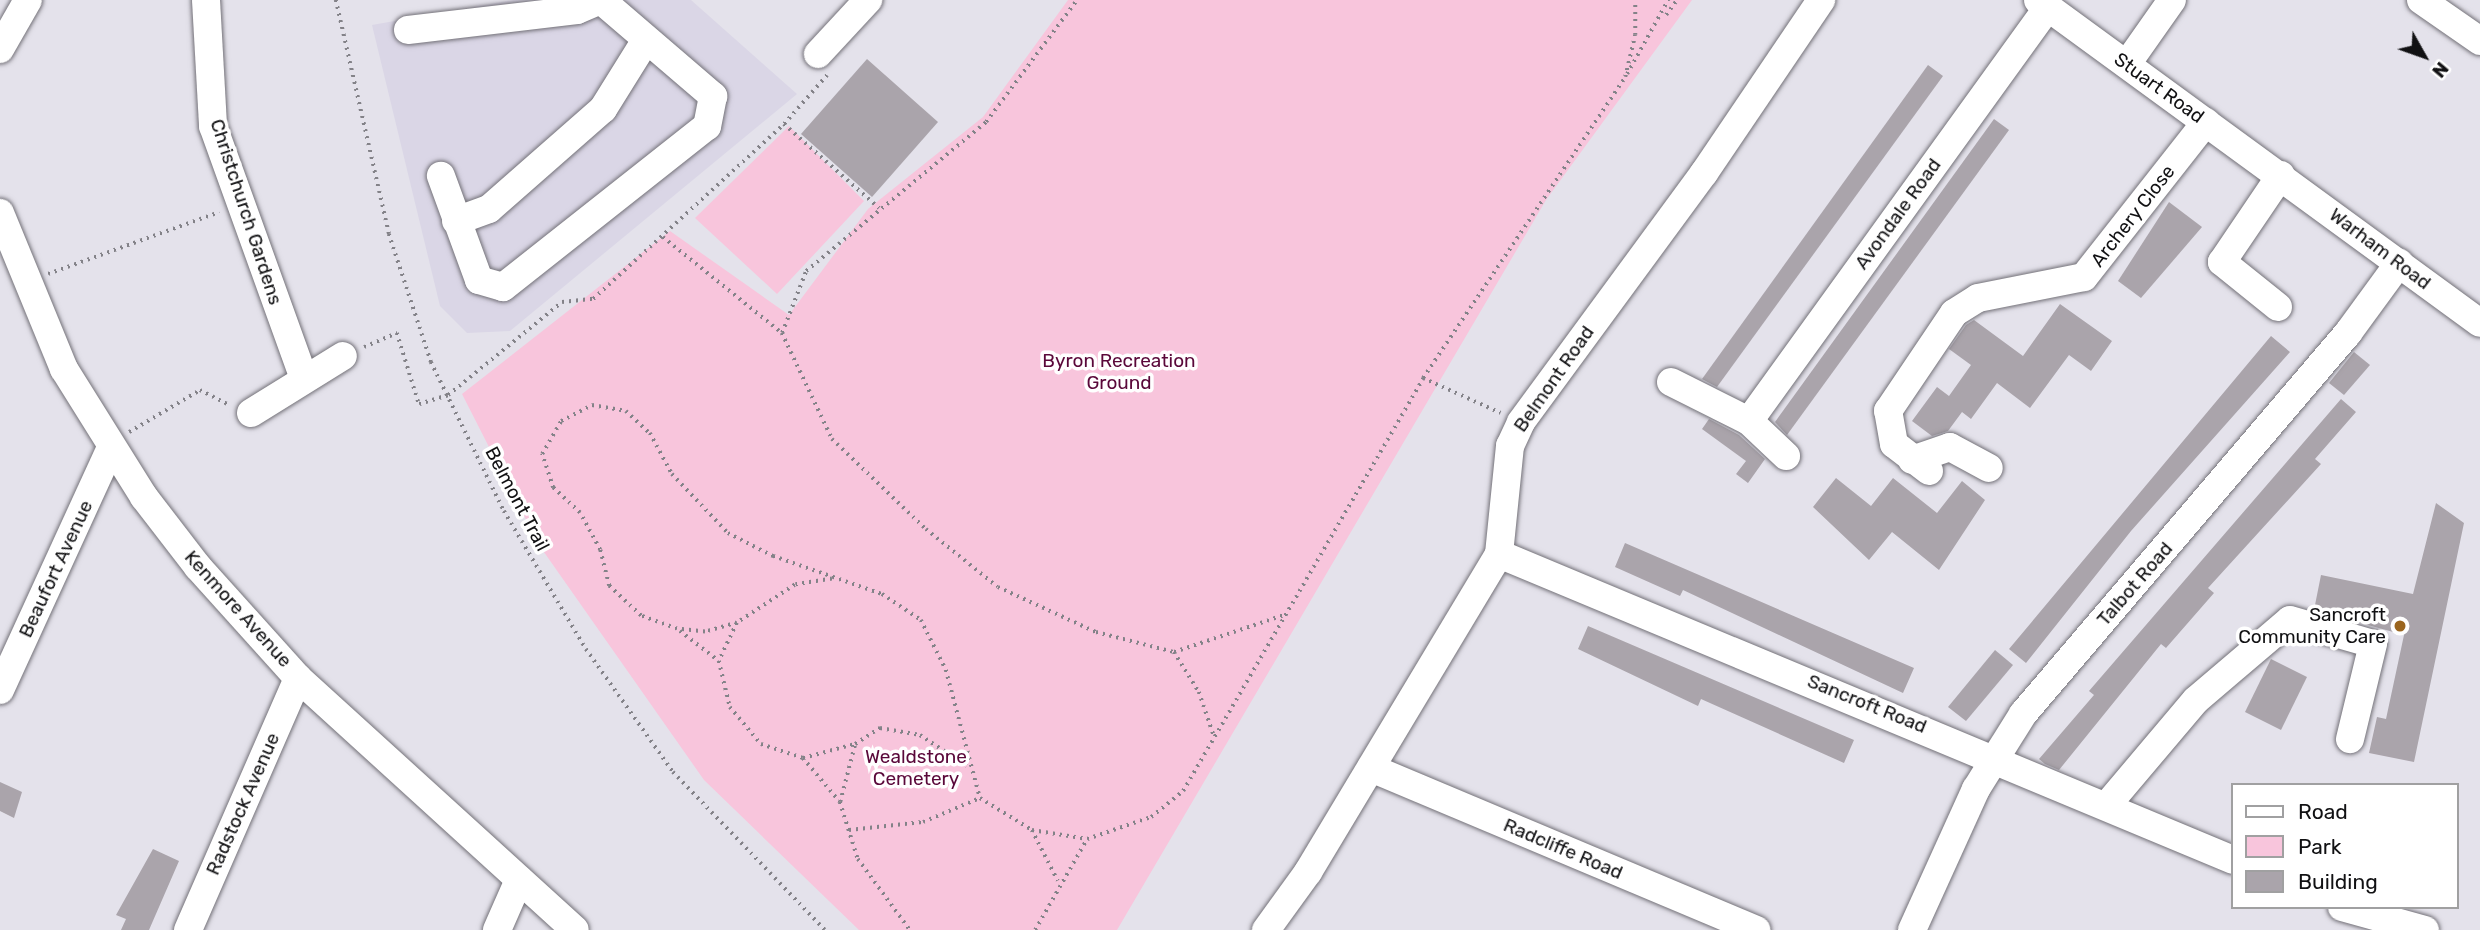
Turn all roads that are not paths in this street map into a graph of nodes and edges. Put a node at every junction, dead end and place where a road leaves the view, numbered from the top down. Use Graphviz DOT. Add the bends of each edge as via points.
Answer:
graph roads {
  1 [pos="28,0"];
  2 [pos="206,0"];
  3 [pos="868,0"];
  4 [pos="1821,0"];
  5 [pos="2172,0"];
  6 [pos="2421,0"];
  7 [pos="2043,4"];
  8 [pos="408,30"];
  9 [pos="646,40"];
  10 [pos="2480,41"];
  11 [pos="0,49"];
  12 [pos="823,63"];
  13 [pos="2127,64"];
  14 [pos="2206,122"];
  15 [pos="2281,175"];
  16 [pos="441,176"];
  17 [pos="0,213"];
  18 [pos="456,221"];
  19 [pos="2399,263"];
  20 [pos="2278,307"];
  21 [pos="2480,323"];
  22 [pos="342,356"];
  23 [pos="303,379"];
  24 [pos="1671,382"];
  25 [pos="251,414"];
  26 [pos="1749,421"];
  27 [pos="110,446"];
  28 [pos="1786,456"];
  29 [pos="1989,468"];
  30 [pos="1499,554"];
  31 [pos="298,678"];
  32 [pos="0,690"];
  33 [pos="2350,738"];
  34 [pos="1996,756"];
  35 [pos="1371,768"];
  36 [pos="2108,804"];
  37 [pos="2232,860"];
  38 [pos="519,880"];
  39 [pos="2349,909"];
  40 [pos="188,930"];
  41 [pos="497,930"];
  42 [pos="575,930"];
  43 [pos="1266,930"];
  44 [pos="1756,930"];
  45 [pos="1912,930"];
  46 [pos="2425,930"];
  1 -- 11 [label="street"];
  2 -- 23 [label="street, Christchurch Gardens" via="213,126"];
  3 -- 12 [label="street"];
  4 -- 30 [label="street, Belmont Road" via="1704,173 1521,422 1510,446"];
  5 -- 13 [label="street"];
  6 -- 10 [label="street"];
  7 -- 13 [label="street, Stuart Road"];
  7 -- 26 [label="street, Avondale Road"];
  8 -- 9 [label="street" via="577,10 601,0"];
  9 -- 18 [label="street" via="603,109 489,209"];
  9 -- 18 [label="street" via="713,96 707,126 503,287 479,280"];
  13 -- 14 [label="street, Stuart Road"];
  14 -- 15 [label="street, Stuart Road"];
  14 -- 29 [label="street, Archery Close" via="2084,277 2067,285 1978,298 1954,313 1888,411 1894,444 1920,466 1950,447"];
  15 -- 19 [label="street, Warham Road"];
  15 -- 20 [label="street" via="2222,262"];
  16 -- 18 [label="street"];
  17 -- 27 [label="street, Kenmore Avenue" via="64,369"];
  19 -- 21 [label="street, Warham Road"];
  19 -- 34 [label="street, Talbot Road" via="2339,343 2023,714"];
  22 -- 23 [label="street"];
  23 -- 25 [label="street"];
  24 -- 26 [label="street"];
  26 -- 28 [label="street"];
  27 -- 31 [label="street, Kenmore Avenue" via="198,567"];
  27 -- 32 [label="street, Beaufort Avenue"];
  30 -- 34 [label="street, Sancroft Road"];
  30 -- 35 [label="street, Belmont Road"];
  31 -- 38 [label="street, Kenmore Avenue"];
  31 -- 40 [label="street, Radstock Avenue"];
  33 -- 36 [label="street" via="2372,644 2290,620 2196,700"];
  34 -- 36 [label="street, Sancroft Road"];
  34 -- 45 [label="street, Talbot Road"];
  35 -- 43 [label="street, Belmont Road"];
  35 -- 44 [label="street, Radcliffe Road"];
  36 -- 37 [label="street, Sancroft Road"];
  38 -- 41 [label="street"];
  38 -- 42 [label="street, Kenmore Avenue"];
  39 -- 46 [label="street"];
}
